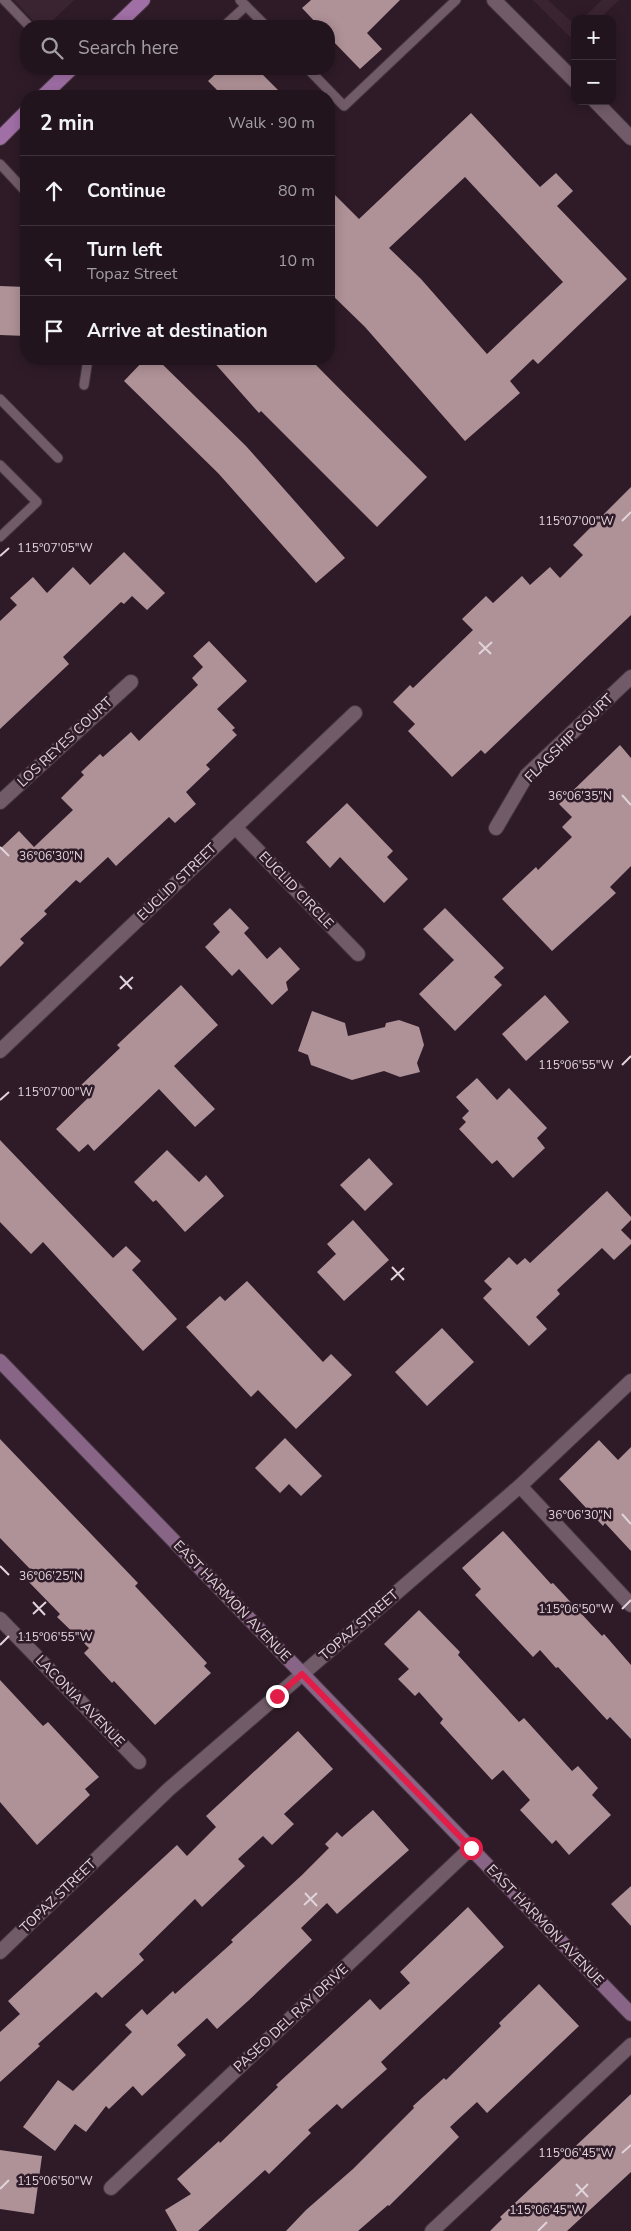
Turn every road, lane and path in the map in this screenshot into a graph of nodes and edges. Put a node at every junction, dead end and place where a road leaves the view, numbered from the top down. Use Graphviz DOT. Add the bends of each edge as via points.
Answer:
graph roads {
  1 [pos="4,0"];
  2 [pos="143,0"];
  3 [pos="456,0"];
  4 [pos="494,0"];
  5 [pos="243,3"];
  6 [pos="0,4"];
  7 [pos="23,20"];
  8 [pos="122,20"];
  9 [pos="229,20"];
  10 [pos="260,20"];
  11 [pos="64,75"];
  12 [pos="314,75"];
  13 [pos="571,77"];
  14 [pos="49,90"];
  15 [pos="328,90"];
  16 [pos="335,97"];
  17 [pos="599,105"];
  18 [pos="20,118"];
  19 [pos="0,138"];
  20 [pos="631,138"];
  21 [pos="0,164"];
  22 [pos="20,186"];
  23 [pos="87,365"];
  24 [pos="84,385"];
  25 [pos="0,399"];
  26 [pos="58,458"];
  27 [pos="0,465"];
  28 [pos="0,537"];
  29 [pos="631,677"];
  30 [pos="131,682"];
  31 [pos="355,713"];
  32 [pos="0,802"];
  33 [pos="234,827"];
  34 [pos="496,828"];
  35 [pos="358,954"];
  36 [pos="0,1051"];
  37 [pos="0,1362"];
  38 [pos="631,1381"];
  39 [pos="520,1486"];
  40 [pos="631,1605"];
  41 [pos="0,1619"];
  42 [pos="302,1674"];
  43 [pos="139,1762"];
  44 [pos="471,1848"];
  45 [pos="0,1952"];
  46 [pos="631,2014"];
  47 [pos="631,2045"];
  48 [pos="111,2188"];
  49 [pos="432,2231"];
  1 -- 6 [label="lane"];
  1 -- 7 [label="lane"];
  2 -- 8 [label="main road"];
  3 -- 16 [label="lane" via="344,106"];
  4 -- 13 [label="street"];
  5 -- 9 [label="lane"];
  5 -- 10 [label="lane"];
  11 -- 14 [label="main road"];
  12 -- 15 [label="lane"];
  17 -- 20 [label="street"];
  18 -- 19 [label="main road"];
  21 -- 22 [label="lane"];
  23 -- 24 [label="lane"];
  25 -- 26 [label="lane"];
  27 -- 28 [label="lane" via="37,502"];
  29 -- 34 [label="street, FLAGSHIP COURT" via="527,775"];
  30 -- 32 [label="street, LOS REYES COURT"];
  31 -- 33 [label="street, EUCLID STREET"];
  33 -- 35 [label="street, EUCLID CIRCLE"];
  33 -- 36 [label="street, EUCLID STREET"];
  37 -- 42 [label="main road, EAST HARMON AVENUE"];
  38 -- 39 [label="street, TOPAZ STREET"];
  39 -- 40 [label="street"];
  39 -- 42 [label="street, TOPAZ STREET"];
  41 -- 43 [label="street, LACONIA AVENUE"];
  42 -- 44 [label="main road, EAST HARMON AVENUE"];
  42 -- 45 [label="street, TOPAZ STREET" via="168,1790"];
  44 -- 46 [label="main road, EAST HARMON AVENUE"];
  44 -- 48 [label="street, PASEO DEL RAY DRIVE"];
  47 -- 49 [label="street"];
}
